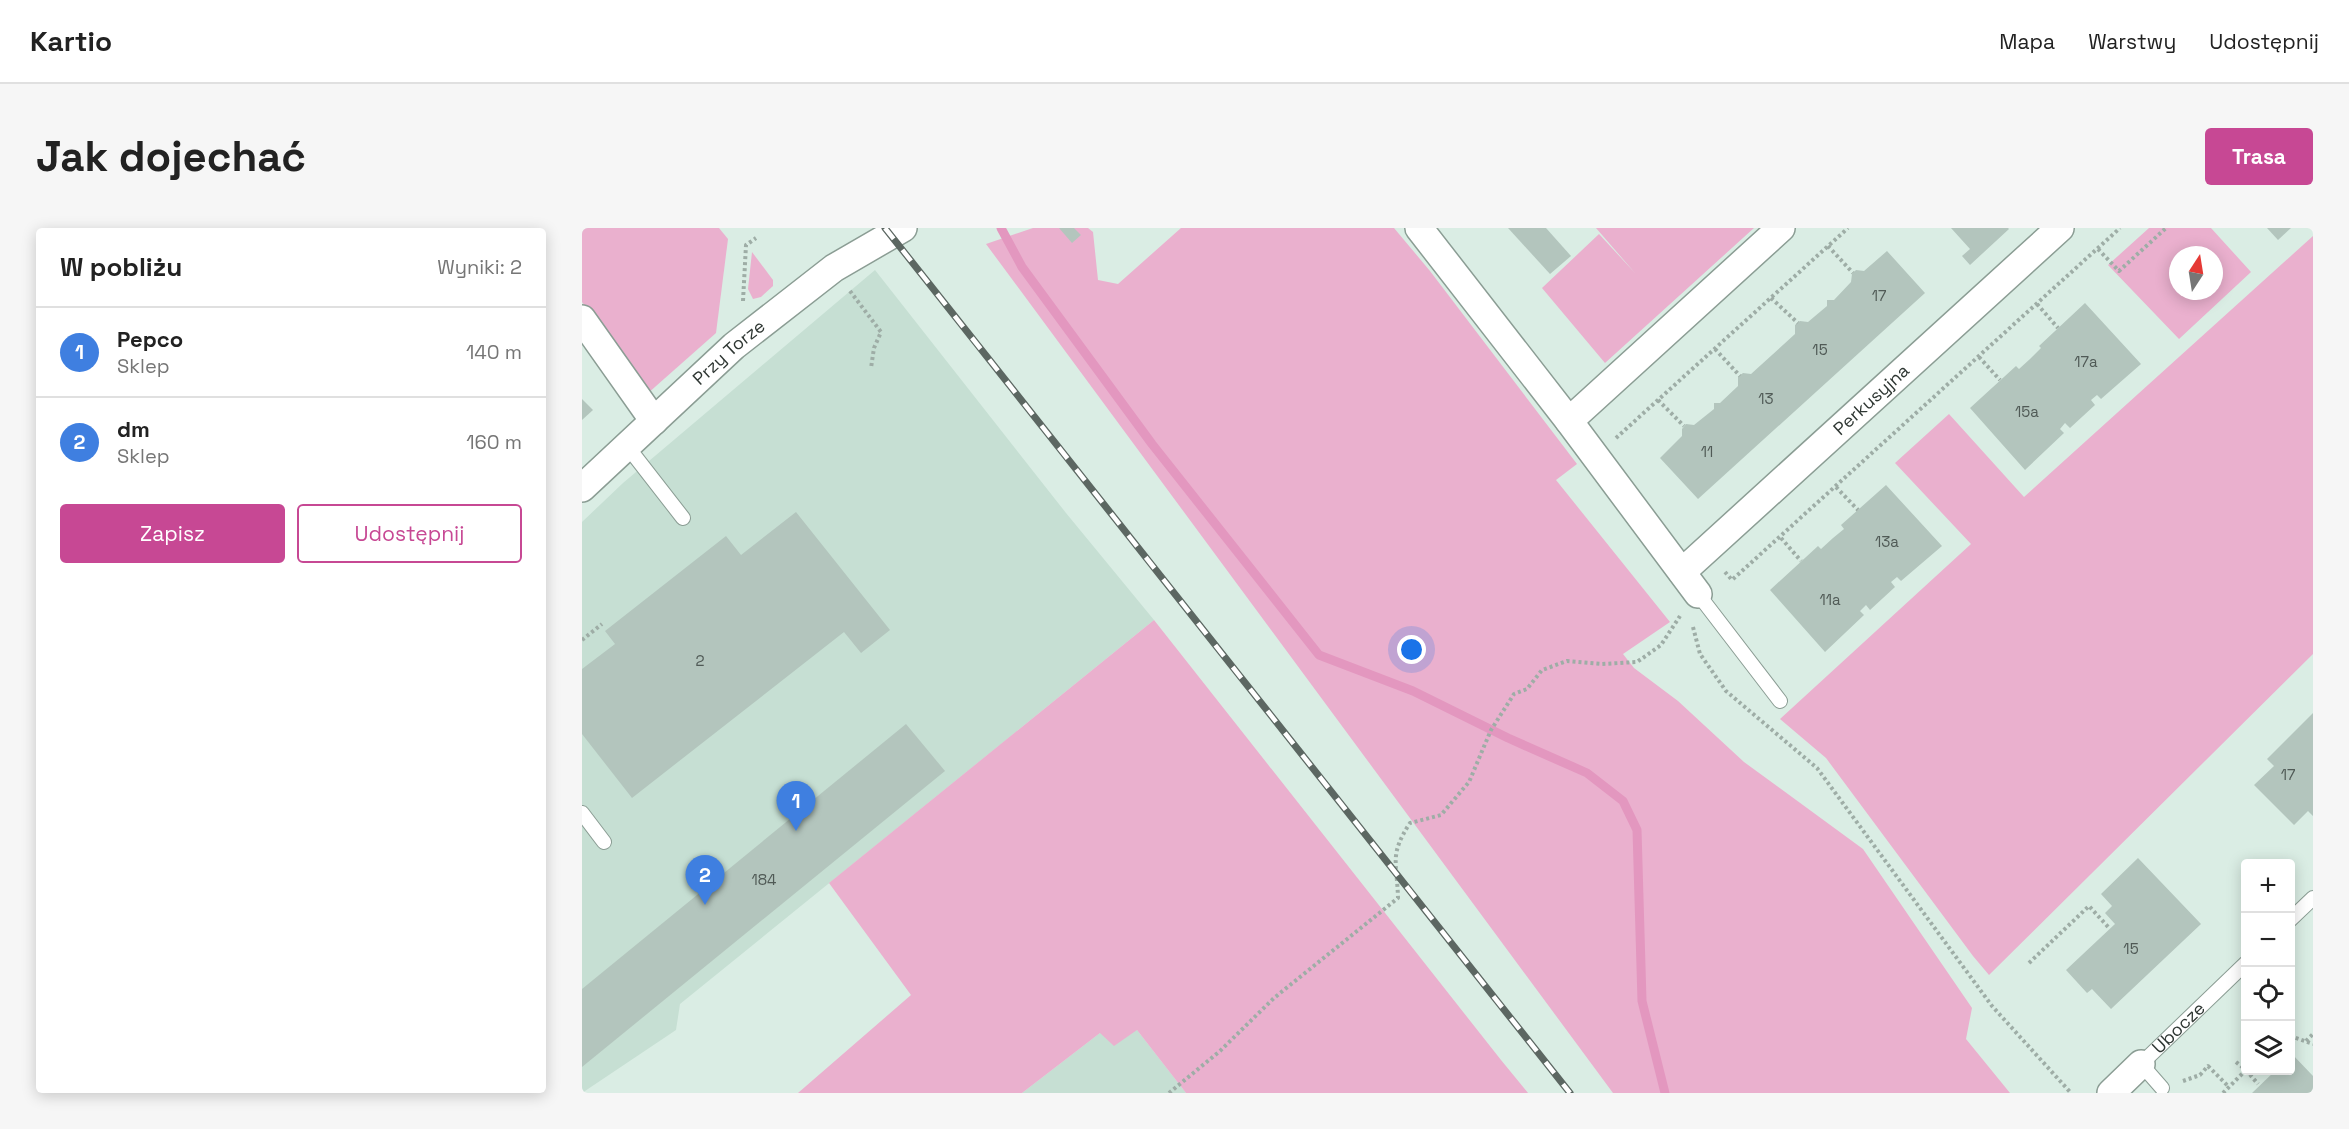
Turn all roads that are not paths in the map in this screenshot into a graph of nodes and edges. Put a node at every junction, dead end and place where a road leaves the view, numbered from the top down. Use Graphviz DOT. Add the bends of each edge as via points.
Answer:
graph roads {
  1 [pos="1419,228"];
  2 [pos="1781,228"];
  3 [pos="2060,228"];
  4 [pos="897,232"];
  5 [pos="582,319"];
  6 [pos="654,421"];
  7 [pos="1569,421"];
  8 [pos="627,446"];
  9 [pos="582,488"];
  10 [pos="683,518"];
  11 [pos="1682,572"];
  12 [pos="1698,594"];
  13 [pos="1780,700"];
  14 [pos="582,813"];
  15 [pos="604,842"];
  16 [pos="2313,898"];
  17 [pos="2295,915"];
  18 [pos="2242,967"];
  19 [pos="2146,1060"];
  20 [pos="2162,1088"];
  21 [pos="2111,1093"];
  1 -- 7 [label="street"];
  2 -- 7 [label="street"];
  3 -- 11 [label="street, Perkusyjna"];
  4 -- 6 [label="street, Przy Torze" via="834,268 722,356"];
  5 -- 6 [label="street"];
  6 -- 8 [label="street, Przy Torze"];
  7 -- 11 [label="street"];
  8 -- 9 [label="street, Przy Torze"];
  8 -- 10 [label="lane"];
  11 -- 12 [label="street"];
  12 -- 13 [label="lane"];
  14 -- 15 [label="lane"];
  16 -- 17 [label="lane"];
  18 -- 19 [label="lane, Ubocze"];
  19 -- 20 [label="lane"];
  19 -- 21 [label="street, Ubocze"];
}
